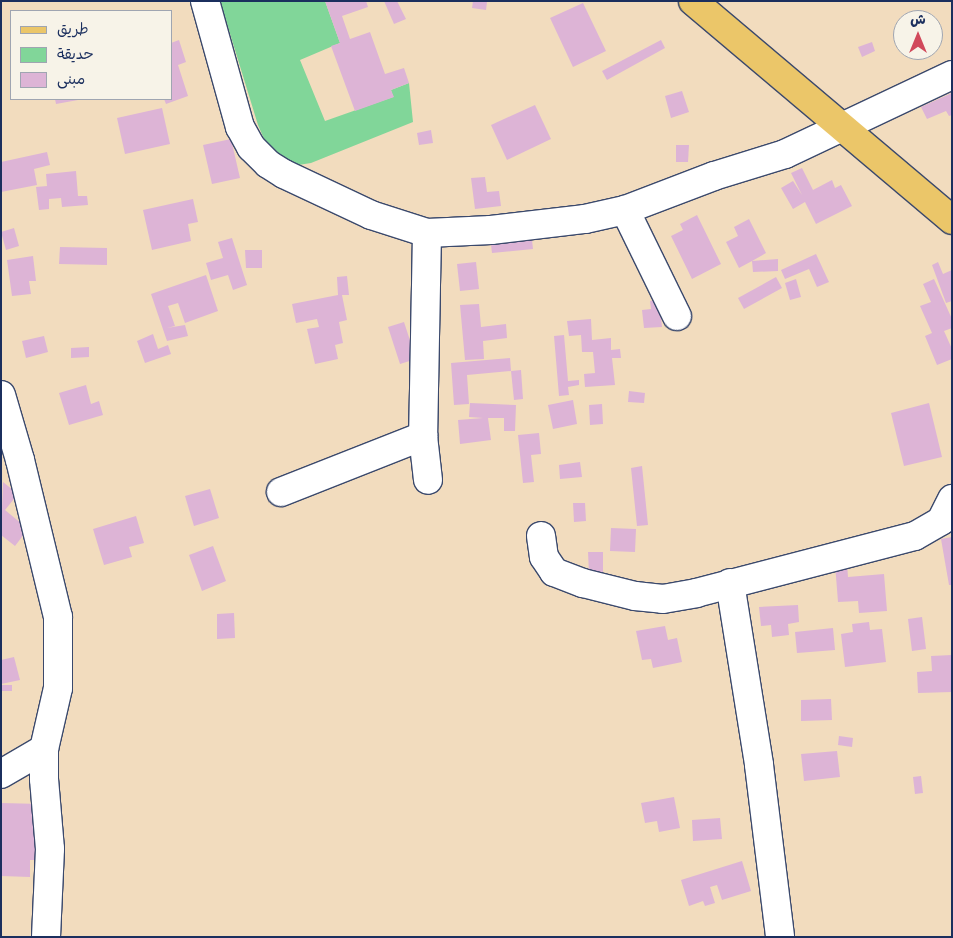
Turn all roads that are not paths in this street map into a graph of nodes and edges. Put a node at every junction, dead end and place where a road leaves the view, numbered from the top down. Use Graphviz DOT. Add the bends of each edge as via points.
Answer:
graph roads {
  1 [pos="205,1"];
  2 [pos="693,1"];
  3 [pos="952,75"];
  4 [pos="841,128"];
  5 [pos="625,210"];
  6 [pos="952,220"];
  7 [pos="427,233"];
  8 [pos="676,316"];
  9 [pos="1,396"];
  10 [pos="424,436"];
  11 [pos="428,480"];
  12 [pos="280,492"];
  13 [pos="952,499"];
  14 [pos="541,536"];
  15 [pos="730,583"];
  16 [pos="44,749"];
  17 [pos="1,774"];
  18 [pos="46,937"];
  19 [pos="780,937"];
  1 -- 7 [label="street" via="240,127 251,147 284,174 371,215"];
  2 -- 4 [label="main road"];
  3 -- 4 [label="street"];
  4 -- 5 [label="street" via="785,154 714,176"];
  4 -- 6 [label="main road"];
  5 -- 7 [label="street" via="585,219 491,230"];
  5 -- 8 [label="street"];
  7 -- 10 [label="street"];
  9 -- 16 [label="street" via="58,617 58,688"];
  10 -- 11 [label="street"];
  10 -- 12 [label="street"];
  13 -- 15 [label="street" via="941,521 916,536"];
  14 -- 15 [label="street" via="544,557 554,572 635,596 663,599"];
  15 -- 19 [label="street" via="759,766"];
  16 -- 17 [label="street"];
  16 -- 18 [label="street" via="50,849"];
}
